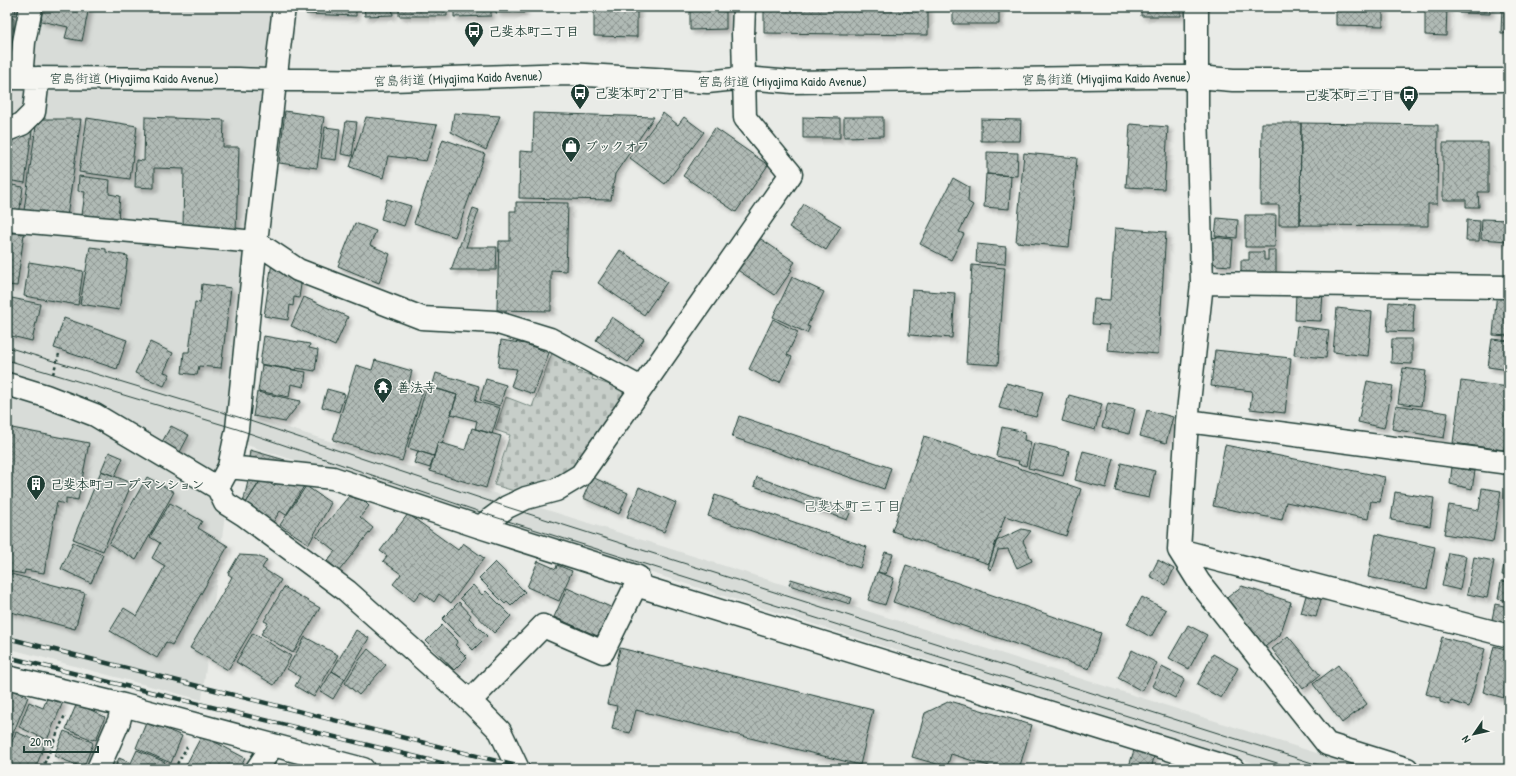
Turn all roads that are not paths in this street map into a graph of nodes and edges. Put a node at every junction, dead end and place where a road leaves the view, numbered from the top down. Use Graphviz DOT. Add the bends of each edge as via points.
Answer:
graph roads {
  1 [pos="31,7"];
  2 [pos="284,7"];
  3 [pos="744,7"];
  4 [pos="1197,7"];
  5 [pos="22,78"];
  6 [pos="745,78"];
  7 [pos="1197,78"];
  8 [pos="276,80"];
  9 [pos="1509,80"];
  10 [pos="7,130"];
  11 [pos="7,220"];
  12 [pos="256,242"];
  13 [pos="1202,284"];
  14 [pos="1509,287"];
  15 [pos="7,384"];
  16 [pos="641,388"];
  17 [pos="1187,421"];
  18 [pos="1509,463"];
  19 [pos="229,467"];
  20 [pos="218,488"];
  21 [pos="480,527"];
  22 [pos="1179,550"];
  23 [pos="636,585"];
  24 [pos="1509,636"];
  25 [pos="7,677"];
  26 [pos="470,701"];
  27 [pos="123,705"];
  28 [pos="271,745"];
  29 [pos="98,769"];
  30 [pos="257,769"];
  31 [pos="363,769"];
  32 [pos="518,769"];
  33 [pos="1233,769"];
  34 [pos="1407,769"];
  1 -- 5 [label="street" via="24,42"];
  2 -- 8 [label="street"];
  3 -- 6 [label="street"];
  4 -- 7 [label="street"];
  5 -- 8 [label="street, 宮島街道 (Miyajima Kaido Avenue)"];
  5 -- 10 [label="street" via="34,112 22,124"];
  6 -- 7 [label="street, 宮島街道 (Miyajima Kaido Avenue)" via="792,82"];
  6 -- 8 [label="street, 宮島街道 (Miyajima Kaido Avenue)" via="707,82 568,74 363,82"];
  6 -- 16 [label="street" via="745,118 791,174"];
  7 -- 9 [label="street, 宮島街道 (Miyajima Kaido Avenue)"];
  7 -- 13 [label="street"];
  8 -- 12 [label="street"];
  11 -- 12 [label="street"];
  12 -- 16 [label="street" via="298,270 422,318 495,322 550,338"];
  12 -- 19 [label="street" via="237,429"];
  13 -- 14 [label="street"];
  13 -- 17 [label="street"];
  15 -- 20 [label="street" via="95,415"];
  16 -- 21 [label="street" via="581,475 556,490 526,498 507,507"];
  17 -- 18 [label="street"];
  17 -- 22 [label="street"];
  19 -- 20 [label="street"];
  19 -- 21 [label="street" via="333,478"];
  20 -- 26 [label="street" via="225,503 347,591"];
  21 -- 23 [label="street" via="638,577"];
  22 -- 24 [label="street"];
  22 -- 34 [label="street" via="1199,582 1327,744"];
  23 -- 26 [label="street" via="603,652 543,626"];
  23 -- 33 [label="street"];
  25 -- 27 [label="street"];
  26 -- 32 [label="street" via="500,731"];
  27 -- 28 [label="street"];
  27 -- 29 [label="street" via="119,721"];
  28 -- 30 [label="street"];
  28 -- 31 [label="street"];
}
